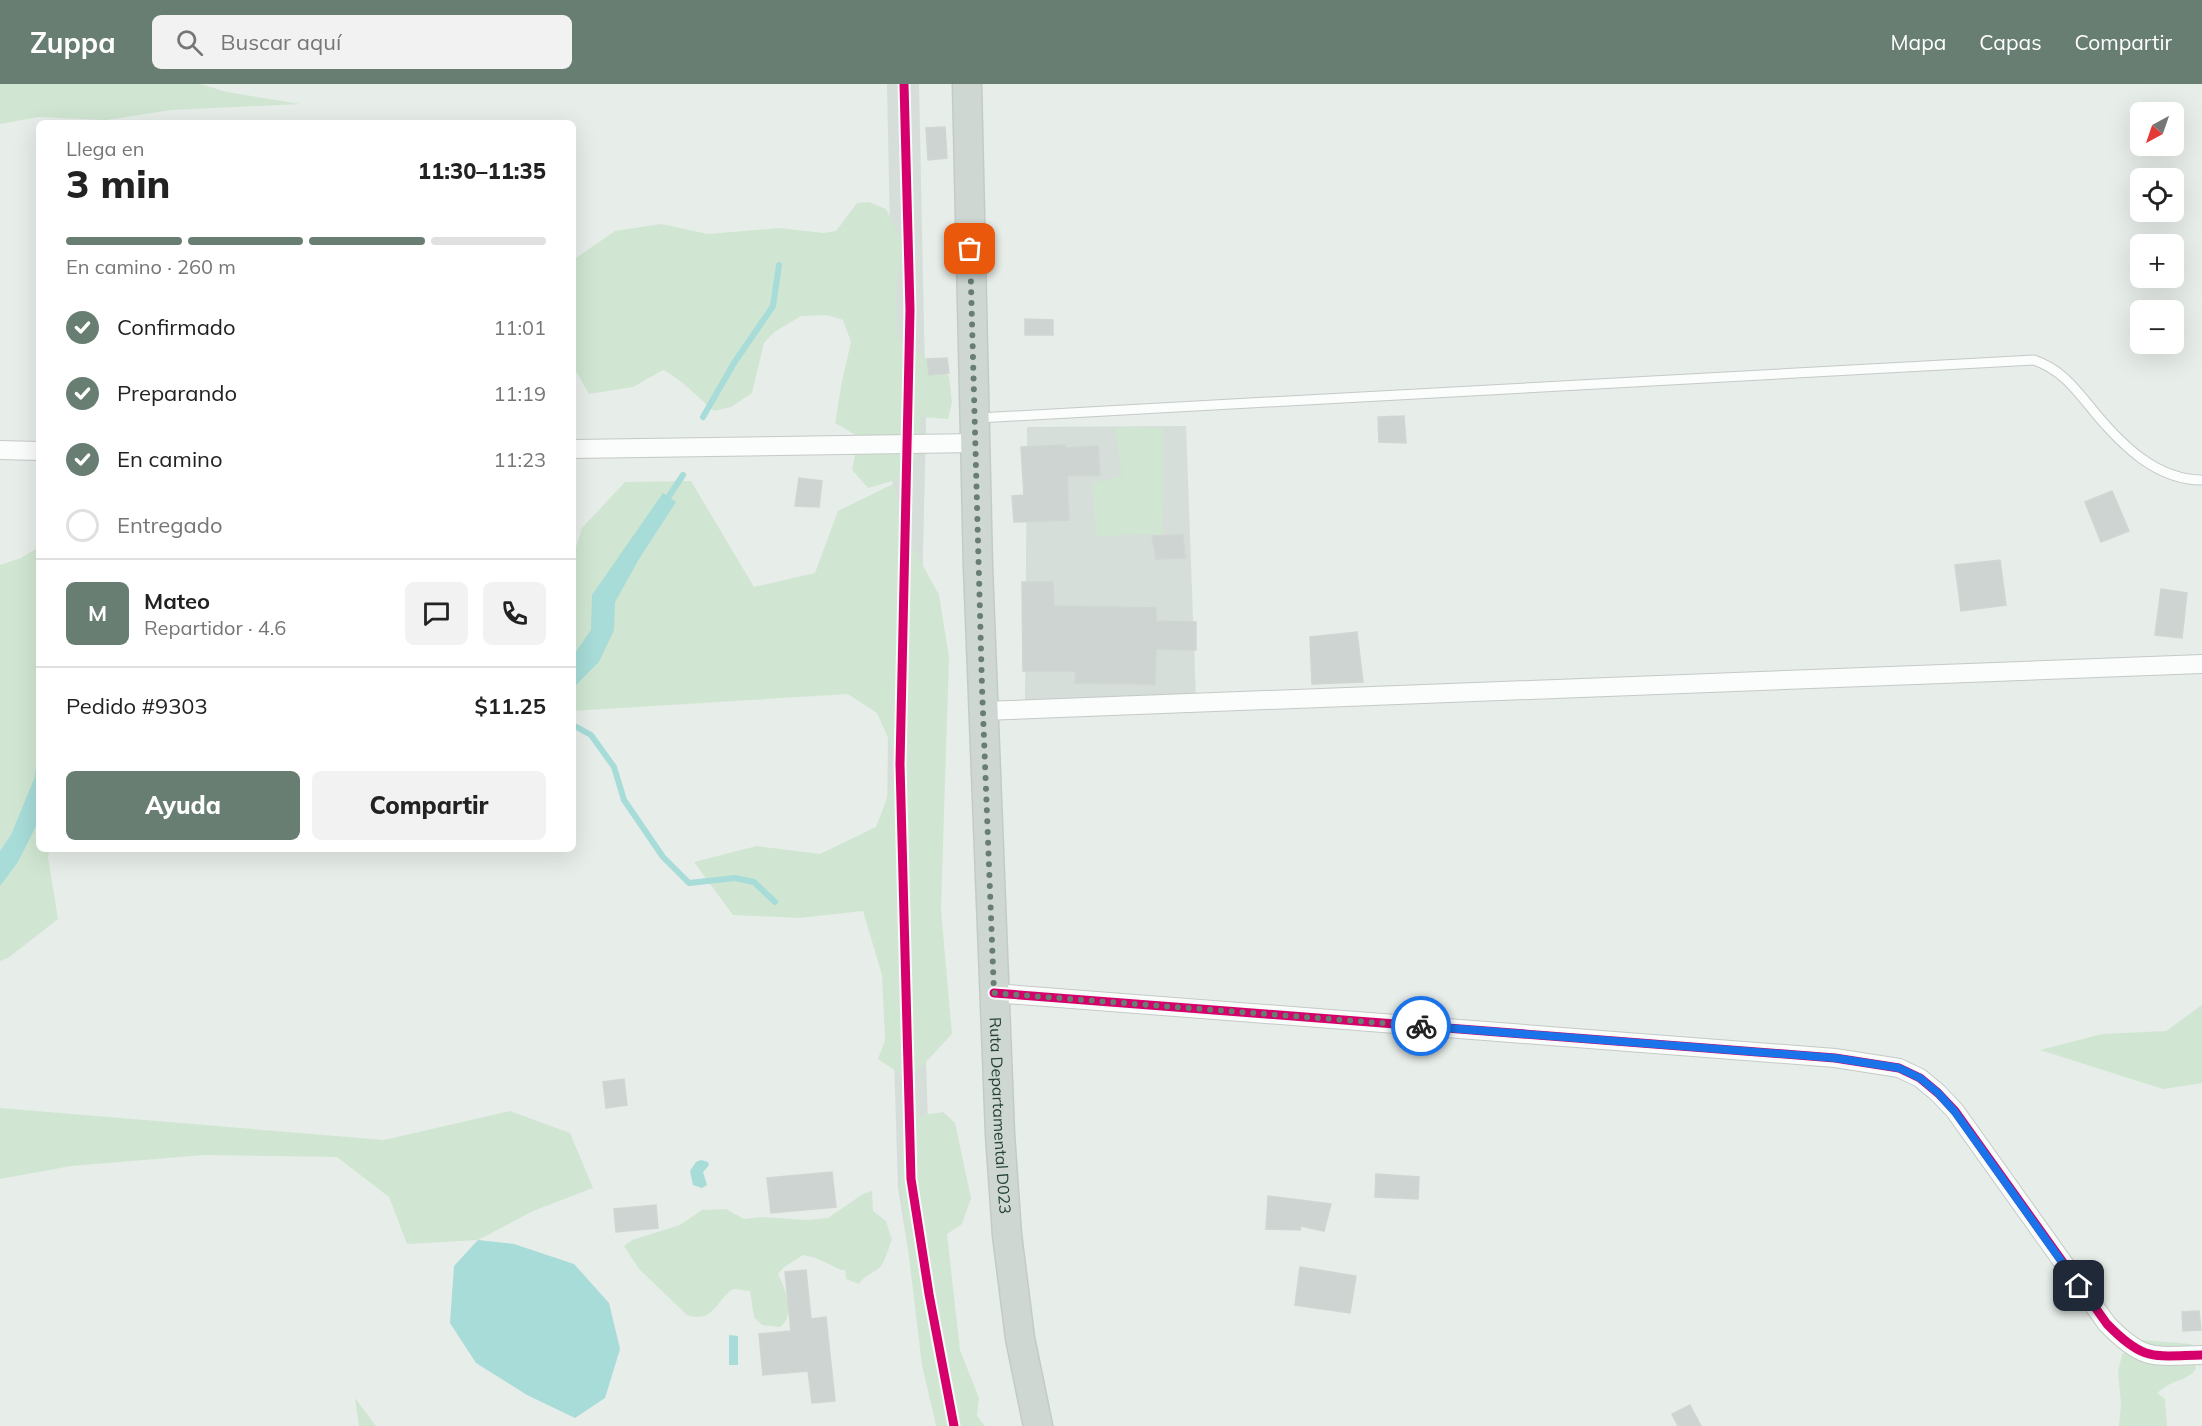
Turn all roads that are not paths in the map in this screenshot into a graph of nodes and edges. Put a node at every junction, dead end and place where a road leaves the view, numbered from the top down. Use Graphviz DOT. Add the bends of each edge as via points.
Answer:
graph roads {
  1 [pos="967,84"];
  2 [pos="976,431"];
  3 [pos="576,449"];
  4 [pos="0,450"];
  5 [pos="36,451"];
  6 [pos="2202,480"];
  7 [pos="2202,664"];
  8 [pos="983,711"];
  9 [pos="994,993"];
  10 [pos="2202,1355"];
  11 [pos="1038,1426"];
  1 -- 2 [label="main road, Ruta Departamental D023"];
  2 -- 3 [label="street"];
  2 -- 6 [label="lane" via="2034,360 2063,375 2136,456 2172,475"];
  2 -- 8 [label="main road, Ruta Departamental D023"];
  4 -- 5 [label="street"];
  7 -- 8 [label="street"];
  8 -- 9 [label="main road, Ruta Departamental D023"];
  9 -- 10 [label="street" via="1835,1058 1899,1068 1920,1078 1955,1112 2107,1324 2124,1341 2150,1356"];
  9 -- 11 [label="main road, Ruta Departamental D023" via="1007,1235 1020,1338"];
}
